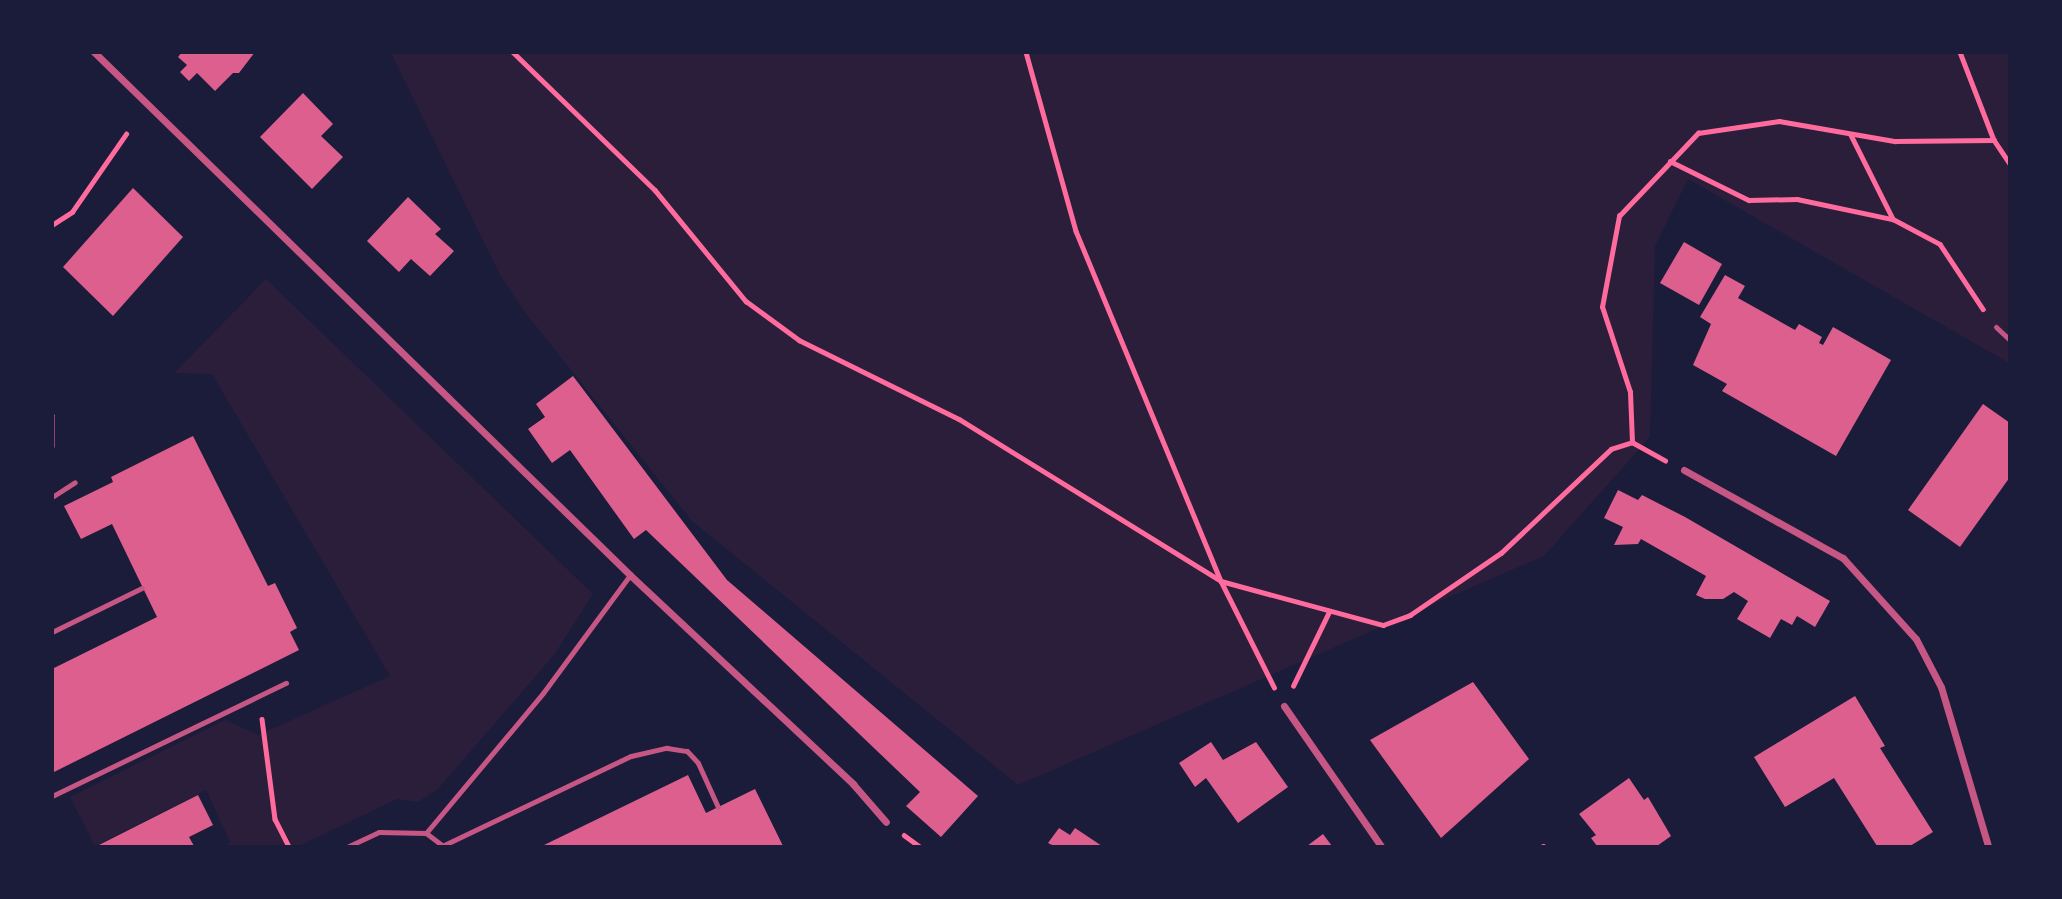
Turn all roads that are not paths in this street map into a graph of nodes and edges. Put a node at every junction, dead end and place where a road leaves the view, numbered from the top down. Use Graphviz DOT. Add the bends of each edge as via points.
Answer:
graph roads {
  1 [pos="94,52"];
  2 [pos="1996,327"];
  3 [pos="2010,340"];
  4 [pos="1684,470"];
  5 [pos="75,482"];
  6 [pos="52,498"];
  7 [pos="630,575"];
  8 [pos="142,588"];
  9 [pos="52,632"];
  10 [pos="286,682"];
  11 [pos="1284,706"];
  12 [pos="53,794"];
  13 [pos="718,807"];
  14 [pos="886,822"];
  15 [pos="426,832"];
  16 [pos="349,846"];
  17 [pos="442,846"];
  18 [pos="1381,846"];
  19 [pos="1988,846"];
  1 -- 7 [label="street"];
  2 -- 3 [label="lane"];
  4 -- 19 [label="street" via="1843,558 1916,639 1941,687"];
  5 -- 6 [label="lane"];
  7 -- 14 [label="street" via="853,784"];
  7 -- 15 [label="lane" via="543,693"];
  8 -- 9 [label="lane"];
  10 -- 12 [label="lane"];
  11 -- 18 [label="street"];
  13 -- 17 [label="lane" via="698,763 687,751 667,748 631,756"];
  15 -- 16 [label="lane" via="379,832"];
  15 -- 17 [label="lane"];
}
